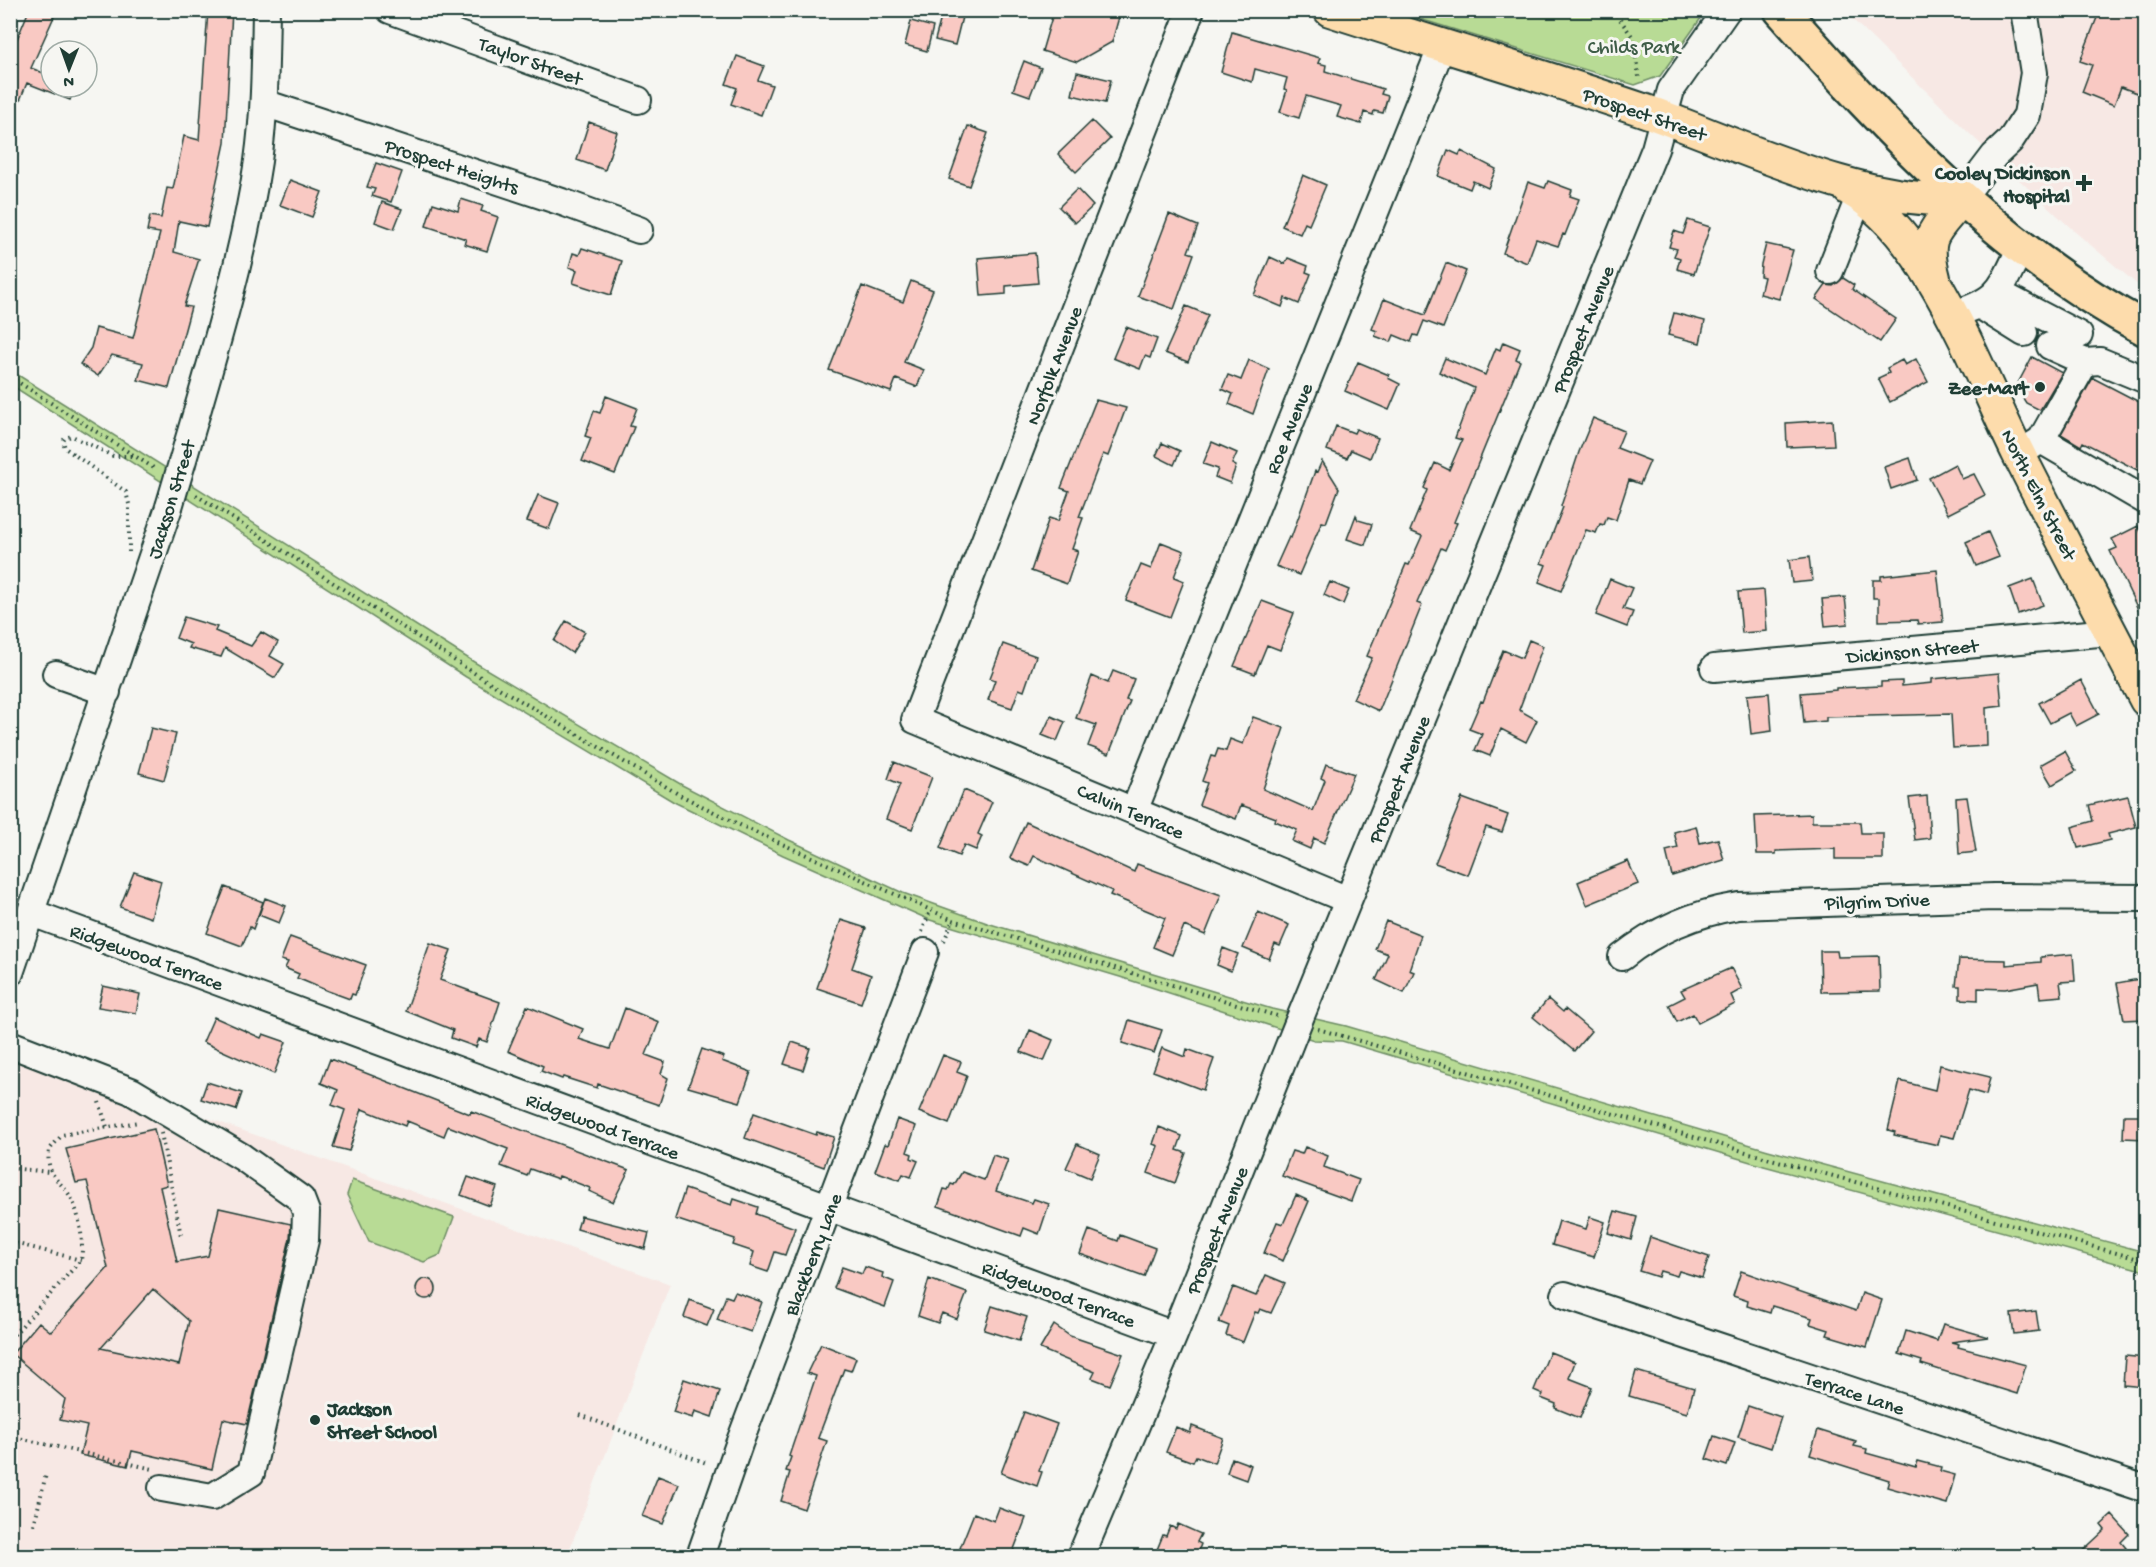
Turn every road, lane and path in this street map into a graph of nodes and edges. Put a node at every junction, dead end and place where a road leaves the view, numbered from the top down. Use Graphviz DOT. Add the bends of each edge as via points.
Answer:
graph roads {
  1 [pos="266,10"];
  2 [pos="390,10"];
  3 [pos="1191,10"];
  4 [pos="1330,10"];
  5 [pos="1613,10"];
  6 [pos="1727,10"];
  7 [pos="1780,10"];
  8 [pos="2024,10"];
  9 [pos="1442,46"];
  10 [pos="1639,77"];
  11 [pos="638,100"];
  12 [pos="264,103"];
  13 [pos="1664,118"];
  14 [pos="1830,179"];
  15 [pos="1860,195"];
  16 [pos="1962,198"];
  17 [pos="639,230"];
  18 [pos="2021,247"];
  19 [pos="1830,271"];
  20 [pos="1936,286"];
  21 [pos="1989,299"];
  22 [pos="2102,306"];
  23 [pos="1951,315"];
  24 [pos="2145,329"];
  25 [pos="2024,333"];
  26 [pos="2071,350"];
  27 [pos="2143,372"];
  28 [pos="10,377"];
  29 [pos="2030,447"];
  30 [pos="134,456"];
  31 [pos="173,469"];
  32 [pos="194,494"];
  33 [pos="2145,501"];
  34 [pos="129,554"];
  35 [pos="2110,632"];
  36 [pos="1714,668"];
  37 [pos="56,674"];
  38 [pos="107,692"];
  39 [pos="2145,700"];
  40 [pos="915,720"];
  41 [pos="1134,811"];
  42 [pos="2145,898"];
  43 [pos="1348,900"];
  44 [pos="32,914"];
  45 [pos="926,952"];
  46 [pos="1622,957"];
  47 [pos="10,973"];
  48 [pos="1281,1018"];
  49 [pos="1315,1028"];
  50 [pos="10,1044"];
  51 [pos="148,1120"];
  52 [pos="160,1129"];
  53 [pos="10,1168"];
  54 [pos="49,1172"];
  55 [pos="830,1209"];
  56 [pos="181,1236"];
  57 [pos="10,1242"];
  58 [pos="81,1260"];
  59 [pos="2145,1261"];
  60 [pos="1565,1295"];
  61 [pos="10,1329"];
  62 [pos="17,1331"];
  63 [pos="1174,1335"];
  64 [pos="10,1339"];
  65 [pos="580,1415"];
  66 [pos="10,1436"];
  67 [pos="729,1472"];
  68 [pos="46,1474"];
  69 [pos="158,1479"];
  70 [pos="2145,1489"];
  71 [pos="34,1525"];
  72 [pos="28,1550"];
  73 [pos="137,1551"];
  74 [pos="24,1554"];
  75 [pos="139,1557"];
  76 [pos="700,1557"];
  77 [pos="1081,1557"];
  1 -- 12 [label="street, Jackson Street"];
  2 -- 11 [label="street, Taylor Street"];
  3 -- 40 [label="street, Norfolk Avenue"];
  4 -- 9 [label="main road, Prospect Street"];
  5 -- 10 [label="path" via="1632,36"];
  6 -- 13 [label="street, Prospect Avenue" via="1671,90"];
  7 -- 16 [label="highway" via="1858,98"];
  8 -- 16 [label="street" via="2034,73 2027,115"];
  9 -- 13 [label="main road, Prospect Street"];
  9 -- 41 [label="street, Roe Avenue"];
  12 -- 17 [label="street, Prospect Heights"];
  12 -- 31 [label="street, Jackson Street" via="258,162 243,234"];
  13 -- 14 [label="main road, Prospect Street"];
  13 -- 43 [label="street, Prospect Avenue" via="1655,149"];
  14 -- 15 [label="main road, North Elm Street"];
  14 -- 16 [label="main road, Prospect Street" via="1906,197 1937,201"];
  15 -- 19 [label="street"];
  15 -- 20 [label="main road, North Elm Street" via="1912,247"];
  16 -- 18 [label="highway"];
  16 -- 20 [label="main road, North Elm Street" via="1930,239 1929,258"];
  18 -- 21 [label="street"];
  18 -- 22 [label="highway"];
  20 -- 23 [label="main road, North Elm Street"];
  21 -- 23 [label="street"];
  21 -- 25 [label="street"];
  21 -- 26 [label="street"];
  22 -- 24 [label="highway"];
  22 -- 26 [label="street"];
  23 -- 29 [label="main road, North Elm Street"];
  26 -- 27 [label="street"];
  26 -- 29 [label="street"];
  28 -- 30 [label="path"];
  29 -- 33 [label="street"];
  29 -- 35 [label="main road, North Elm Street"];
  30 -- 31 [label="path"];
  30 -- 34 [label="path" via="113,456 72,436 63,441 65,448 126,492"];
  31 -- 38 [label="street, Jackson Street, bridge" via="169,507"];
  32 -- 48 [label="path" via="482,678 680,795 744,827 953,920"];
  35 -- 36 [label="street, Dickinson Street"];
  35 -- 39 [label="main road, North Elm Street"];
  37 -- 38 [label="street"];
  38 -- 44 [label="street, Jackson Street"];
  40 -- 41 [label="street, Calvin Terrace"];
  41 -- 43 [label="street, Calvin Terrace"];
  42 -- 46 [label="street, Pilgrim Drive" via="1994,897 1739,906 1671,925"];
  43 -- 63 [label="street, Prospect Avenue"];
  44 -- 47 [label="street, Jackson Street"];
  44 -- 55 [label="street, Ridgewood Terrace"];
  45 -- 55 [label="street, Blackberry Lane"];
  49 -- 59 [label="path"];
  50 -- 69 [label="street" via="131,1091 242,1157 301,1199 306,1212 305,1240 251,1473 212,1497"];
  51 -- 54 [label="path" via="62,1135 49,1150"];
  52 -- 56 [label="path"];
  53 -- 54 [label="path"];
  54 -- 58 [label="path" via="74,1202 83,1247"];
  55 -- 63 [label="street, Ridgewood Terrace"];
  55 -- 67 [label="street, Blackberry Lane"];
  57 -- 58 [label="path"];
  58 -- 62 [label="path"];
  60 -- 70 [label="street, Terrace Lane"];
  61 -- 62 [label="path"];
  62 -- 64 [label="path"];
  63 -- 77 [label="street, Prospect Avenue"];
  65 -- 67 [label="path"];
  66 -- 69 [label="path"];
  67 -- 76 [label="street, Blackberry Lane"];
  68 -- 71 [label="path"];
  72 -- 74 [label="path"];
  73 -- 75 [label="path"];
}
